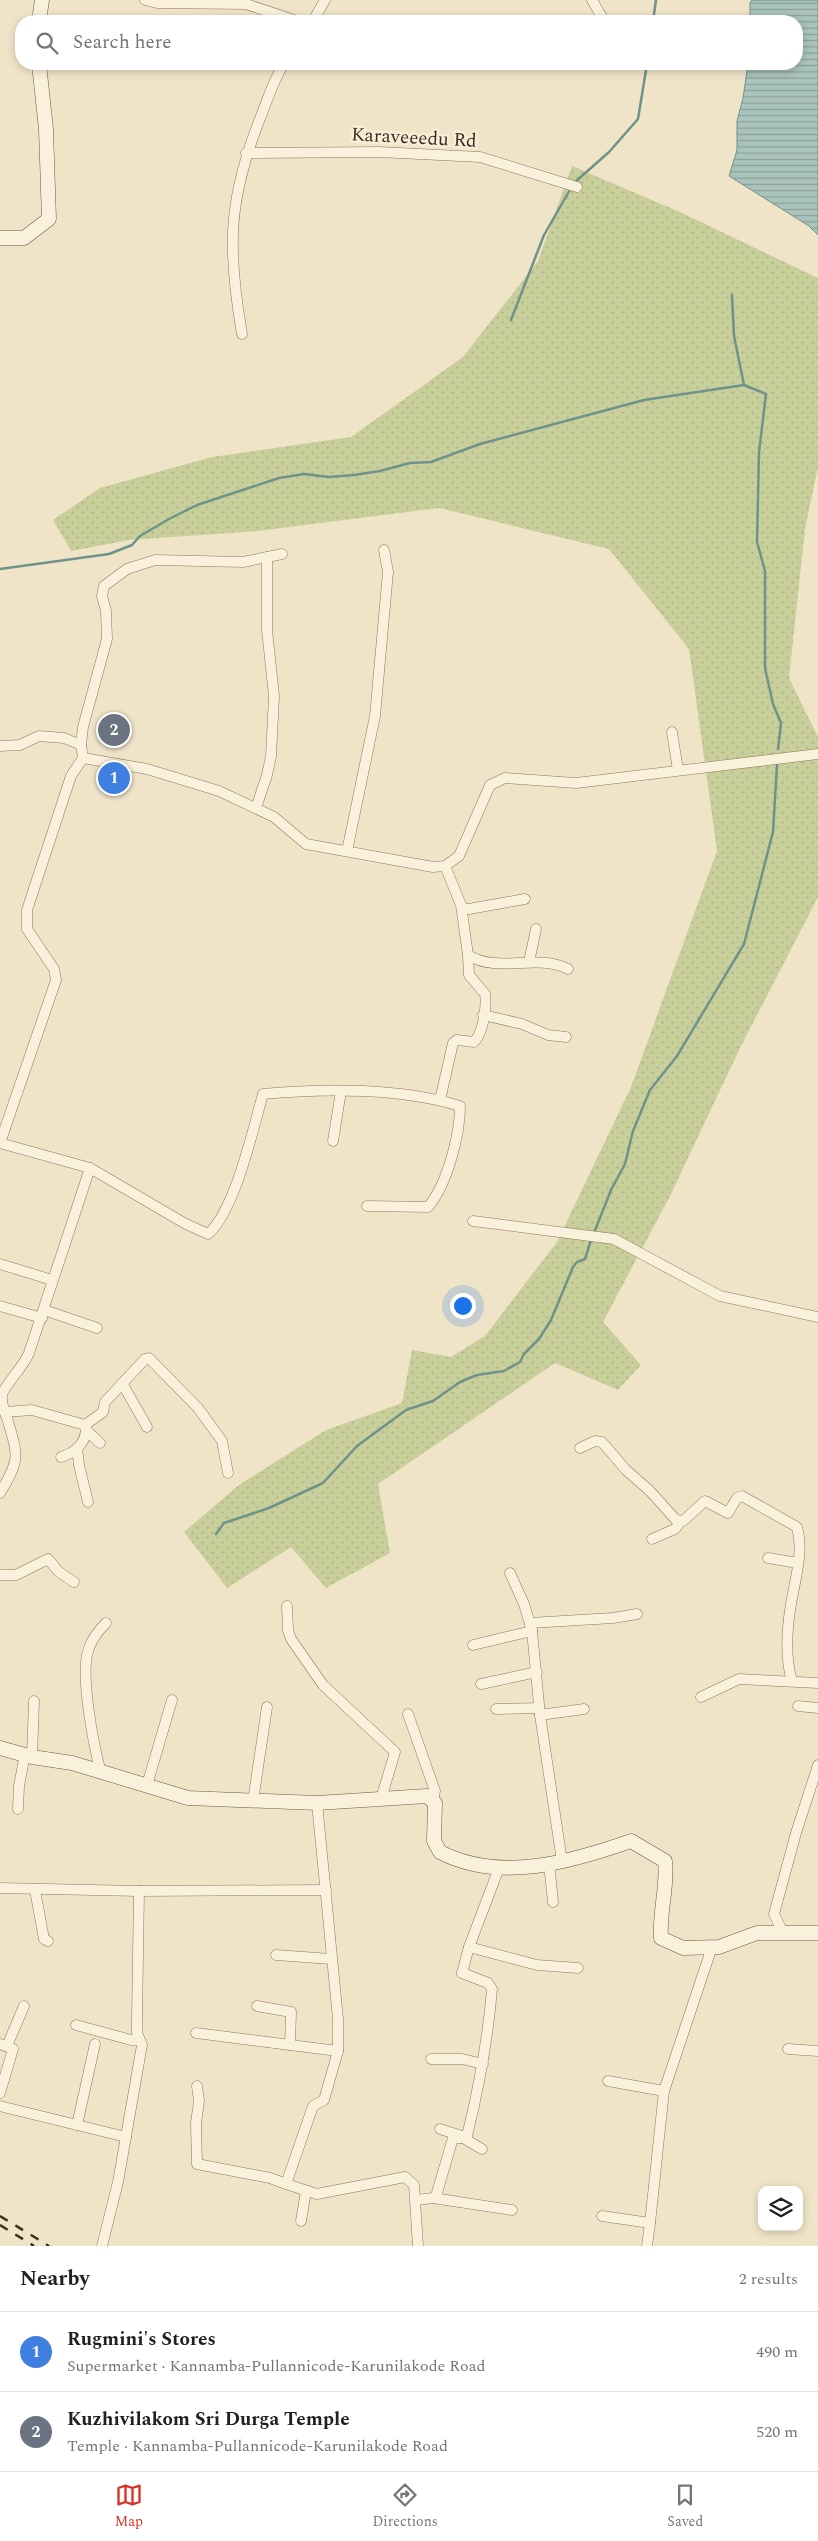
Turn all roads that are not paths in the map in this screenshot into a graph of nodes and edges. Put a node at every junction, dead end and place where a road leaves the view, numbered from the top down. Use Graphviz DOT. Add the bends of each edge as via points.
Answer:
graph roads {
  1 [pos="42,0"];
  2 [pos="145,0"];
  3 [pos="325,0"];
  4 [pos="592,0"];
  5 [pos="40,15"];
  6 [pos="279,15"];
  7 [pos="316,15"];
  8 [pos="601,15"];
  9 [pos="40,70"];
  10 [pos="281,70"];
  11 [pos="246,153"];
  12 [pos="577,187"];
  13 [pos="0,238"];
  14 [pos="242,334"];
  15 [pos="384,550"];
  16 [pos="282,554"];
  17 [pos="267,557"];
  18 [pos="672,732"];
  19 [pos="80,745"];
  20 [pos="0,746"];
  21 [pos="818,754"];
  22 [pos="83,758"];
  23 [pos="678,770"];
  24 [pos="256,808"];
  25 [pos="347,851"];
  26 [pos="445,866"];
  27 [pos="525,899"];
  28 [pos="462,908"];
  29 [pos="536,929"];
  30 [pos="468,955"];
  31 [pos="529,962"];
  32 [pos="568,969"];
  33 [pos="483,1016"];
  34 [pos="566,1037"];
  35 [pos="341,1091"];
  36 [pos="440,1100"];
  37 [pos="333,1141"];
  38 [pos="0,1143"];
  39 [pos="90,1168"];
  40 [pos="367,1206"];
  41 [pos="473,1221"];
  42 [pos="0,1264"];
  43 [pos="52,1280"];
  44 [pos="0,1306"];
  45 [pos="43,1314"];
  46 [pos="818,1317"];
  47 [pos="97,1328"];
  48 [pos="122,1383"];
  49 [pos="5,1412"];
  50 [pos="86,1427"];
  51 [pos="146,1427"];
  52 [pos="100,1443"];
  53 [pos="77,1448"];
  54 [pos="580,1448"];
  55 [pos="61,1457"];
  56 [pos="228,1473"];
  57 [pos="0,1494"];
  58 [pos="88,1502"];
  59 [pos="681,1521"];
  60 [pos="652,1539"];
  61 [pos="768,1558"];
  62 [pos="798,1563"];
  63 [pos="510,1573"];
  64 [pos="0,1575"];
  65 [pos="74,1582"];
  66 [pos="286,1606"];
  67 [pos="637,1614"];
  68 [pos="106,1623"];
  69 [pos="531,1627"];
  70 [pos="473,1645"];
  71 [pos="537,1672"];
  72 [pos="792,1681"];
  73 [pos="818,1683"];
  74 [pos="481,1684"];
  75 [pos="701,1697"];
  76 [pos="172,1700"];
  77 [pos="34,1701"];
  78 [pos="798,1706"];
  79 [pos="267,1708"];
  80 [pos="818,1708"];
  81 [pos="496,1709"];
  82 [pos="584,1709"];
  83 [pos="540,1711"];
  84 [pos="408,1714"];
  85 [pos="0,1748"];
  86 [pos="28,1756"];
  87 [pos="818,1765"];
  88 [pos="101,1773"];
  89 [pos="146,1785"];
  90 [pos="431,1798"];
  91 [pos="380,1799"];
  92 [pos="253,1801"];
  93 [pos="317,1803"];
  94 [pos="18,1809"];
  95 [pos="556,1862"];
  96 [pos="499,1868"];
  97 [pos="0,1888"];
  98 [pos="35,1890"];
  99 [pos="326,1890"];
  100 [pos="139,1891"];
  101 [pos="553,1902"];
  102 [pos="783,1933"];
  103 [pos="818,1933"];
  104 [pos="48,1940"];
  105 [pos="469,1946"];
  106 [pos="712,1947"];
  107 [pos="276,1955"];
  108 [pos="331,1959"];
  109 [pos="578,1968"];
  110 [pos="24,2006"];
  111 [pos="257,2006"];
  112 [pos="76,2025"];
  113 [pos="196,2033"];
  114 [pos="140,2040"];
  115 [pos="95,2044"];
  116 [pos="4,2045"];
  117 [pos="290,2045"];
  118 [pos="788,2049"];
  119 [pos="338,2051"];
  120 [pos="818,2051"];
  121 [pos="431,2059"];
  122 [pos="483,2064"];
  123 [pos="608,2081"];
  124 [pos="197,2086"];
  125 [pos="664,2091"];
  126 [pos="0,2093"];
  127 [pos="0,2106"];
  128 [pos="77,2125"];
  129 [pos="440,2129"];
  130 [pos="126,2137"];
  131 [pos="464,2137"];
  132 [pos="482,2149"];
  133 [pos="286,2184"];
  134 [pos="306,2192"];
  135 [pos="433,2198"];
  136 [pos="416,2200"];
  137 [pos="512,2210"];
  138 [pos="602,2216"];
  139 [pos="301,2221"];
  140 [pos="650,2223"];
  141 [pos="102,2246"];
  142 [pos="418,2246"];
  143 [pos="647,2246"];
  1 -- 5 [label="main road"];
  2 -- 6 [label="street" via="157,3 246,4"];
  3 -- 7 [label="street"];
  4 -- 8 [label="street"];
  9 -- 13 [label="main road" via="46,129 49,219 24,238"];
  10 -- 11 [label="street"];
  11 -- 12 [label="street, Karaveeedu Rd" via="379,152 480,157"];
  11 -- 14 [label="street" via="232,226 233,281"];
  15 -- 25 [label="street" via="388,572 375,716"];
  16 -- 17 [label="street"];
  17 -- 19 [label="street" via="243,562 155,560 127,569 104,586 102,596 107,639"];
  17 -- 24 [label="street" via="267,630 274,696 271,756"];
  18 -- 23 [label="street"];
  19 -- 20 [label="street" via="64,738 39,736 20,745"];
  19 -- 22 [label="street"];
  21 -- 23 [label="street"];
  22 -- 24 [label="street" via="147,769 219,791"];
  22 -- 38 [label="street" via="71,776 27,910 27,929 54,968 56,980"];
  23 -- 26 [label="street" via="576,783 505,778 490,785 459,856"];
  24 -- 25 [label="street" via="274,817 306,844"];
  25 -- 26 [label="street" via="433,867"];
  26 -- 28 [label="street"];
  27 -- 28 [label="street"];
  28 -- 30 [label="street"];
  29 -- 31 [label="street"];
  30 -- 31 [label="street" via="509,965"];
  30 -- 33 [label="street" via="469,975 485,994"];
  31 -- 32 [label="street"];
  33 -- 34 [label="street" via="522,1024 548,1036"];
  33 -- 36 [label="street" via="474,1042 457,1040 453,1043"];
  35 -- 36 [label="street"];
  35 -- 37 [label="street"];
  35 -- 39 [label="street" via="264,1094 232,1194 214,1230 208,1234"];
  36 -- 40 [label="street" via="460,1106 460,1118 437,1196 428,1207"];
  38 -- 39 [label="street"];
  39 -- 43 [label="street"];
  41 -- 46 [label="street" via="614,1239 720,1296"];
  42 -- 43 [label="street"];
  43 -- 45 [label="street"];
  44 -- 45 [label="street"];
  45 -- 47 [label="street"];
  45 -- 49 [label="street" via="23,1367 4,1391"];
  48 -- 50 [label="street" via="105,1402 103,1412"];
  48 -- 51 [label="street"];
  48 -- 56 [label="street" via="145,1359 152,1360 198,1408 222,1441"];
  49 -- 50 [label="street" via="32,1410"];
  49 -- 57 [label="street" via="17,1458"];
  50 -- 52 [label="street"];
  50 -- 53 [label="street" via="83,1441"];
  53 -- 55 [label="street"];
  53 -- 58 [label="street"];
  54 -- 59 [label="street" via="595,1441 602,1442 676,1520"];
  59 -- 60 [label="street" via="675,1529"];
  59 -- 62 [label="street" via="705,1501 728,1513 737,1498 746,1497 797,1528 800,1537"];
  61 -- 62 [label="street"];
  62 -- 72 [label="street" via="788,1635 788,1667"];
  63 -- 69 [label="street"];
  64 -- 65 [label="street" via="16,1575 48,1559"];
  66 -- 91 [label="street" via="291,1638 323,1685 395,1752"];
  67 -- 69 [label="street"];
  68 -- 88 [label="street" via="88,1648 86,1664 94,1743"];
  69 -- 70 [label="street"];
  69 -- 71 [label="street"];
  71 -- 74 [label="street"];
  71 -- 83 [label="street"];
  72 -- 73 [label="street"];
  72 -- 75 [label="street" via="739,1679"];
  76 -- 89 [label="street"];
  77 -- 86 [label="street"];
  78 -- 80 [label="street"];
  79 -- 92 [label="street"];
  81 -- 83 [label="street"];
  82 -- 83 [label="street"];
  83 -- 95 [label="street"];
  84 -- 90 [label="street" via="436,1791"];
  85 -- 86 [label="main road"];
  86 -- 88 [label="main road" via="72,1763"];
  86 -- 94 [label="street" via="18,1786"];
  87 -- 102 [label="street" via="774,1914"];
  88 -- 89 [label="main road"];
  89 -- 92 [label="main road" via="188,1798"];
  90 -- 91 [label="main road" via="423,1795"];
  90 -- 96 [label="main road" via="435,1803 434,1841 440,1852 464,1862"];
  91 -- 93 [label="main road"];
  92 -- 93 [label="main road"];
  93 -- 99 [label="street"];
  95 -- 96 [label="main road"];
  95 -- 101 [label="street"];
  95 -- 106 [label="main road" via="589,1856 631,1841 665,1862 667,1875 660,1920 661,1938 683,1948"];
  96 -- 105 [label="street"];
  97 -- 98 [label="street"];
  98 -- 100 [label="street"];
  98 -- 104 [label="street" via="44,1939"];
  99 -- 100 [label="street"];
  99 -- 108 [label="street"];
  100 -- 114 [label="street" via="137,2020"];
  102 -- 103 [label="main road"];
  102 -- 106 [label="main road" via="758,1933"];
  105 -- 109 [label="street" via="537,1965"];
  105 -- 122 [label="street" via="462,1972 488,1983 492,1989"];
  106 -- 125 [label="street"];
  107 -- 108 [label="street"];
  108 -- 119 [label="street"];
  110 -- 116 [label="street"];
  111 -- 117 [label="street" via="291,2012"];
  112 -- 114 [label="street"];
  113 -- 117 [label="street"];
  114 -- 130 [label="street" via="142,2045"];
  115 -- 128 [label="street"];
  116 -- 126 [label="street" via="13,2049"];
  117 -- 119 [label="street"];
  118 -- 120 [label="street"];
  119 -- 133 [label="street" via="324,2100 313,2106"];
  121 -- 122 [label="street"];
  122 -- 131 [label="street" via="472,2119"];
  123 -- 125 [label="street"];
  124 -- 133 [label="street" via="197,2164"];
  125 -- 140 [label="street"];
  127 -- 128 [label="street"];
  128 -- 130 [label="street"];
  129 -- 131 [label="street"];
  130 -- 141 [label="street"];
  131 -- 132 [label="street"];
  131 -- 135 [label="street" via="453,2138"];
  133 -- 134 [label="street"];
  134 -- 136 [label="street" via="317,2194 405,2177 414,2186"];
  134 -- 139 [label="street"];
  135 -- 136 [label="street"];
  135 -- 137 [label="street"];
  136 -- 142 [label="street"];
  138 -- 140 [label="street"];
  140 -- 143 [label="street"];
}
